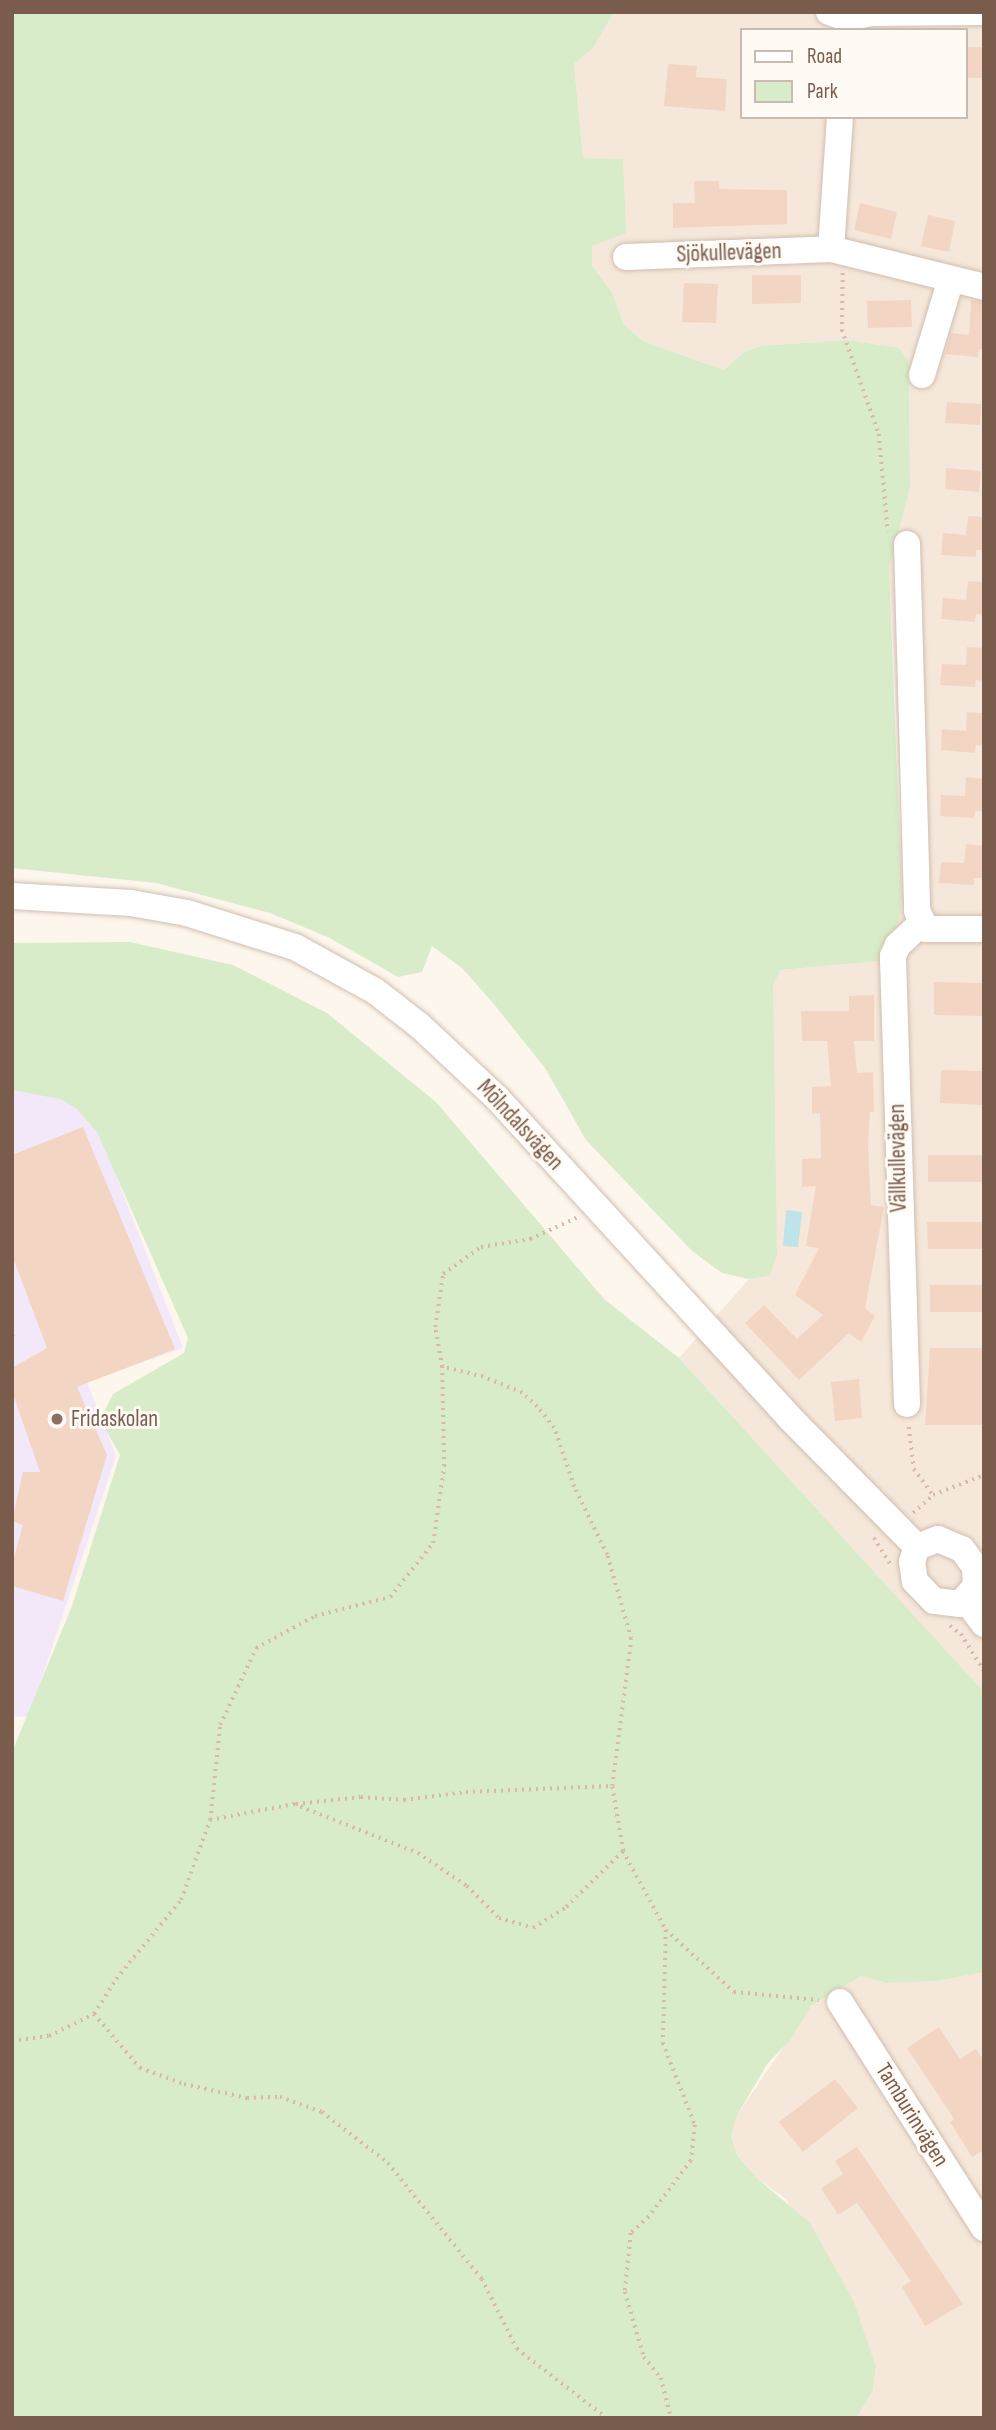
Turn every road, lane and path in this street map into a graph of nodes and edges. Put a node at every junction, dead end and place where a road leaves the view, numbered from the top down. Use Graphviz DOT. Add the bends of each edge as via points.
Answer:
graph roads {
  1 [pos="984,12"];
  2 [pos="840,20"];
  3 [pos="840,119"];
  4 [pos="838,251"];
  5 [pos="626,257"];
  6 [pos="951,279"];
  7 [pos="984,287"];
  8 [pos="922,375"];
  9 [pos="897,540"];
  10 [pos="12,896"];
  11 [pos="922,923"];
  12 [pos="984,929"];
  13 [pos="573,1206"];
  14 [pos="12,1336"];
  15 [pos="18,1340"];
  16 [pos="442,1367"];
  17 [pos="907,1404"];
  18 [pos="984,1475"];
  19 [pos="933,1495"];
  20 [pos="869,1533"];
  21 [pos="887,1536"];
  22 [pos="917,1547"];
  23 [pos="976,1551"];
  24 [pos="891,1567"];
  25 [pos="966,1600"];
  26 [pos="942,1621"];
  27 [pos="984,1624"];
  28 [pos="984,1671"];
  29 [pos="612,1786"];
  30 [pos="294,1804"];
  31 [pos="210,1821"];
  32 [pos="623,1851"];
  33 [pos="666,1930"];
  34 [pos="840,2001"];
  35 [pos="94,2014"];
  36 [pos="12,2041"];
  37 [pos="984,2228"];
  38 [pos="607,2418"];
  39 [pos="671,2418"];
  1 -- 2 [label="street" via="870,13"];
  3 -- 4 [label="street"];
  4 -- 5 [label="street, Sjökullevägen"];
  4 -- 6 [label="street, Sjökullevägen"];
  4 -- 9 [label="path" via="842,330 879,433"];
  6 -- 7 [label="street, Sjökullevägen"];
  6 -- 8 [label="street"];
  9 -- 11 [label="street" via="914,884"];
  10 -- 21 [label="street, Mölndalsvägen" via="131,903 187,913 295,947 375,992 420,1026 497,1098"];
  11 -- 12 [label="street" via="926,929"];
  11 -- 17 [label="street, Vällkullevägen" via="898,945 893,956"];
  13 -- 16 [label="path" via="582,1215 530,1239 481,1247 443,1274 435,1327"];
  14 -- 15 [label="path"];
  16 -- 29 [label="path" via="522,1393 537,1407 554,1428 574,1487 607,1555 631,1639"];
  16 -- 31 [label="path" via="444,1466 433,1543 390,1597 315,1616 256,1648 220,1726"];
  17 -- 19 [label="path" via="914,1469"];
  18 -- 19 [label="path"];
  19 -- 21 [label="path"];
  20 -- 21 [label="path"];
  21 -- 22 [label="street, Mölndalsvägen"];
  21 -- 24 [label="path"];
  22 -- 23 [label="street" via="938,1539"];
  22 -- 25 [label="street" via="912,1572 926,1596 952,1605"];
  23 -- 25 [label="street" via="977,1581"];
  25 -- 27 [label="street"];
  26 -- 28 [label="path" via="961,1634"];
  29 -- 30 [label="path"];
  29 -- 32 [label="path"];
  30 -- 31 [label="path"];
  30 -- 32 [label="path" via="418,1853 467,1886 499,1918 533,1928 566,1907"];
  31 -- 35 [label="path" via="181,1900 116,1979"];
  32 -- 33 [label="path"];
  33 -- 34 [label="path" via="734,1992"];
  33 -- 39 [label="path" via="663,2043 695,2125 691,2161 632,2233 625,2292 644,2357 661,2378"];
  34 -- 37 [label="street, Tamburinvägen"];
  35 -- 36 [label="path" via="49,2036"];
  35 -- 38 [label="path" via="140,2068 184,2084 247,2098 280,2097 322,2112 388,2162 482,2279 517,2349"];
}
